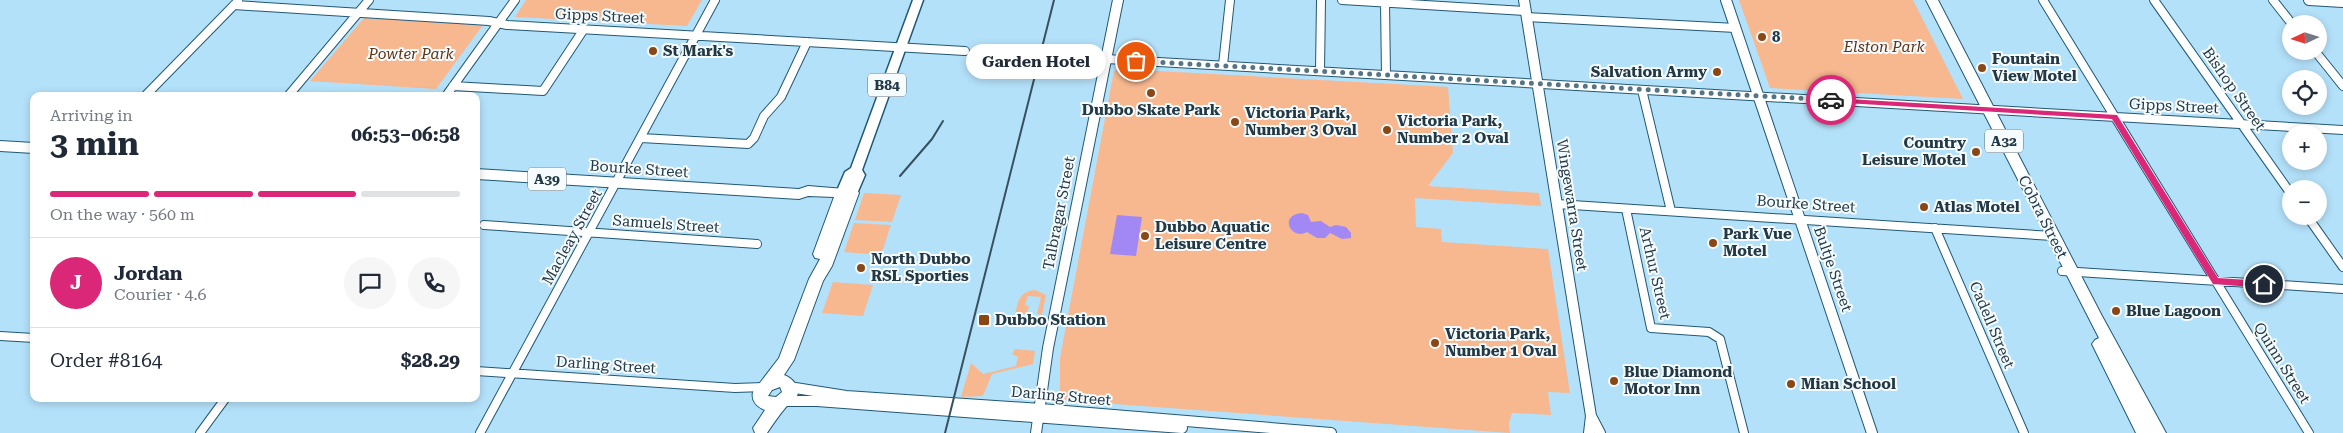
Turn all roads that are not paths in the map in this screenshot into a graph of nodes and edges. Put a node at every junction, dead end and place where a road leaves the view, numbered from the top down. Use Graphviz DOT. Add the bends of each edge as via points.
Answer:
graph roads {
  1 [pos="370,0"];
  2 [pos="515,0"];
  3 [pos="715,0"];
  4 [pos="918,0"];
  5 [pos="1118,0"];
  6 [pos="1230,0"];
  7 [pos="1321,0"];
  8 [pos="1342,0"];
  9 [pos="1524,0"];
  10 [pos="1726,0"];
  11 [pos="1923,0"];
  12 [pos="1932,0"];
  13 [pos="2043,0"];
  14 [pos="2154,0"];
  15 [pos="2273,0"];
  16 [pos="2309,0"];
  17 [pos="237,2"];
  18 [pos="1385,2"];
  19 [pos="2343,2"];
  20 [pos="358,13"];
  21 [pos="1526,14"];
  22 [pos="2285,15"];
  23 [pos="499,23"];
  24 [pos="1736,28"];
  25 [pos="584,29"];
  26 [pos="696,36"];
  27 [pos="807,42"];
  28 [pos="900,47"];
  29 [pos="965,51"];
  30 [pos="1106,59"];
  31 [pos="2322,60"];
  32 [pos="1224,66"];
  33 [pos="1320,71"];
  34 [pos="1386,75"];
  35 [pos="1537,83"];
  36 [pos="453,86"];
  37 [pos="2343,86"];
  38 [pos="1642,90"];
  39 [pos="149,92"];
  40 [pos="291,92"];
  41 [pos="449,92"];
  42 [pos="1759,96"];
  43 [pos="1984,108"];
  44 [pos="2115,117"];
  45 [pos="2242,124"];
  46 [pos="2343,130"];
  47 [pos="642,138"];
  48 [pos="0,146"];
  49 [pos="30,148"];
  50 [pos="480,174"];
  51 [pos="2282,181"];
  52 [pos="617,183"];
  53 [pos="846,197"];
  54 [pos="1557,204"];
  55 [pos="1626,209"];
  56 [pos="1671,211"];
  57 [pos="1800,220"];
  58 [pos="484,225"];
  59 [pos="2313,225"];
  60 [pos="1935,228"];
  61 [pos="590,232"];
  62 [pos="2048,236"];
  63 [pos="757,244"];
  64 [pos="2343,267"];
  65 [pos="2067,272"];
  66 [pos="2216,281"];
  67 [pos="2343,290"];
  68 [pos="0,336"];
  69 [pos="30,338"];
  70 [pos="480,371"];
  71 [pos="513,373"];
  72 [pos="775,393"];
  73 [pos="223,402"];
  74 [pos="1040,413"];
  75 [pos="1591,416"];
  76 [pos="760,431"];
  77 [pos="200,433"];
  78 [pos="480,433"];
  79 [pos="1036,433"];
  80 [pos="1243,433"];
  81 [pos="1319,433"];
  82 [pos="1588,433"];
  83 [pos="1600,433"];
  84 [pos="1744,433"];
  85 [pos="1872,433"];
  86 [pos="2024,433"];
  87 [pos="2144,433"];
  88 [pos="2158,433"];
  89 [pos="2309,433"];
  1 -- 20 [label="street"];
  2 -- 23 [label="street"];
  3 -- 26 [label="street, Macleay Street"];
  4 -- 28 [label="main road, B84"];
  5 -- 30 [label="street, Talbragar Street"];
  6 -- 32 [label="street"];
  7 -- 33 [label="street"];
  8 -- 18 [label="street"];
  9 -- 21 [label="street, Wingewarra Street"];
  10 -- 24 [label="street, Bultje Street"];
  11 -- 43 [label="highway, Cobra Street / A32"];
  12 -- 43 [label="highway, Cobra Street / A32"];
  13 -- 44 [label="street, Quinn Street"];
  14 -- 45 [label="street, Bishop Street"];
  15 -- 22 [label="street"];
  16 -- 19 [label="street"];
  17 -- 20 [label="street, Gipps Street"];
  17 -- 39 [label="street"];
  18 -- 21 [label="street"];
  18 -- 34 [label="street"];
  20 -- 23 [label="street, Gipps Street"];
  20 -- 40 [label="street"];
  21 -- 24 [label="street"];
  21 -- 35 [label="street, Wingewarra Street"];
  23 -- 25 [label="street, Gipps Street"];
  23 -- 36 [label="street"];
  24 -- 42 [label="street, Bultje Street"];
  25 -- 26 [label="street, Gipps Street"];
  25 -- 36 [label="street" via="543,91"];
  26 -- 27 [label="street, Gipps Street"];
  26 -- 47 [label="street, Macleay Street"];
  27 -- 28 [label="street, Gipps Street"];
  27 -- 47 [label="street" via="781,97 764,116 748,144"];
  28 -- 29 [label="street, Gipps Street"];
  28 -- 53 [label="main road, B84" via="856,170 859,175"];
  30 -- 32 [label="street, Gipps Street"];
  30 -- 74 [label="street, Talbragar Street" via="1050,340"];
  31 -- 37 [label="street"];
  32 -- 33 [label="street, Gipps Street"];
  33 -- 34 [label="street, Gipps Street"];
  34 -- 35 [label="street, Gipps Street"];
  35 -- 38 [label="street, Gipps Street"];
  35 -- 54 [label="street, Wingewarra Street"];
  36 -- 41 [label="street"];
  38 -- 42 [label="street, Gipps Street"];
  38 -- 56 [label="street"];
  42 -- 43 [label="street, Gipps Street"];
  42 -- 57 [label="street, Bultje Street"];
  43 -- 44 [label="street, Gipps Street"];
  43 -- 62 [label="highway, Cobra Street / A32"];
  44 -- 45 [label="street, Gipps Street"];
  44 -- 66 [label="street, Quinn Street"];
  45 -- 46 [label="street, Gipps Street"];
  45 -- 51 [label="street, Bishop Street"];
  47 -- 52 [label="street, Macleay Street"];
  48 -- 49 [label="highway"];
  50 -- 52 [label="highway, Bourke Street / A39"];
  52 -- 53 [label="highway, Bourke Street / A39" via="799,194 806,198"];
  52 -- 61 [label="street, Macleay Street"];
  53 -- 72 [label="highway" via="816,266 816,279"];
  54 -- 55 [label="street, Bourke Street"];
  54 -- 75 [label="street, Wingewarra Street"];
  55 -- 56 [label="street, Bourke Street"];
  55 -- 84 [label="street, Arthur Street" via="1651,328 1709,332 1720,340"];
  56 -- 57 [label="street, Bourke Street"];
  57 -- 60 [label="street, Bourke Street"];
  57 -- 85 [label="street, Bultje Street"];
  58 -- 61 [label="street, Samuels Street"];
  59 -- 64 [label="street"];
  60 -- 62 [label="street, Bourke Street"];
  60 -- 86 [label="street, Cadell Street"];
  61 -- 63 [label="street, Samuels Street"];
  61 -- 71 [label="street, Macleay Street"];
  62 -- 65 [label="highway, Cobra Street / A32"];
  65 -- 66 [label="street"];
  65 -- 87 [label="highway, Cobra Street / A32"];
  65 -- 88 [label="highway, Cobra Street / A32"];
  66 -- 67 [label="street"];
  66 -- 89 [label="street, Quinn Street"];
  68 -- 69 [label="street"];
  70 -- 71 [label="street, Darling Street"];
  71 -- 72 [label="street, Darling Street"];
  71 -- 78 [label="street, Macleay Street"];
  72 -- 74 [label="street, Darling Street" via="817,401"];
  72 -- 76 [label="highway"];
  73 -- 77 [label="street"];
  74 -- 79 [label="street, Talbragar Street"];
  74 -- 80 [label="street, Darling Street"];
  74 -- 81 [label="street, Darling Street"];
  75 -- 82 [label="street, Wingewarra Street"];
  75 -- 83 [label="street, Wingewarra Street"];
}
